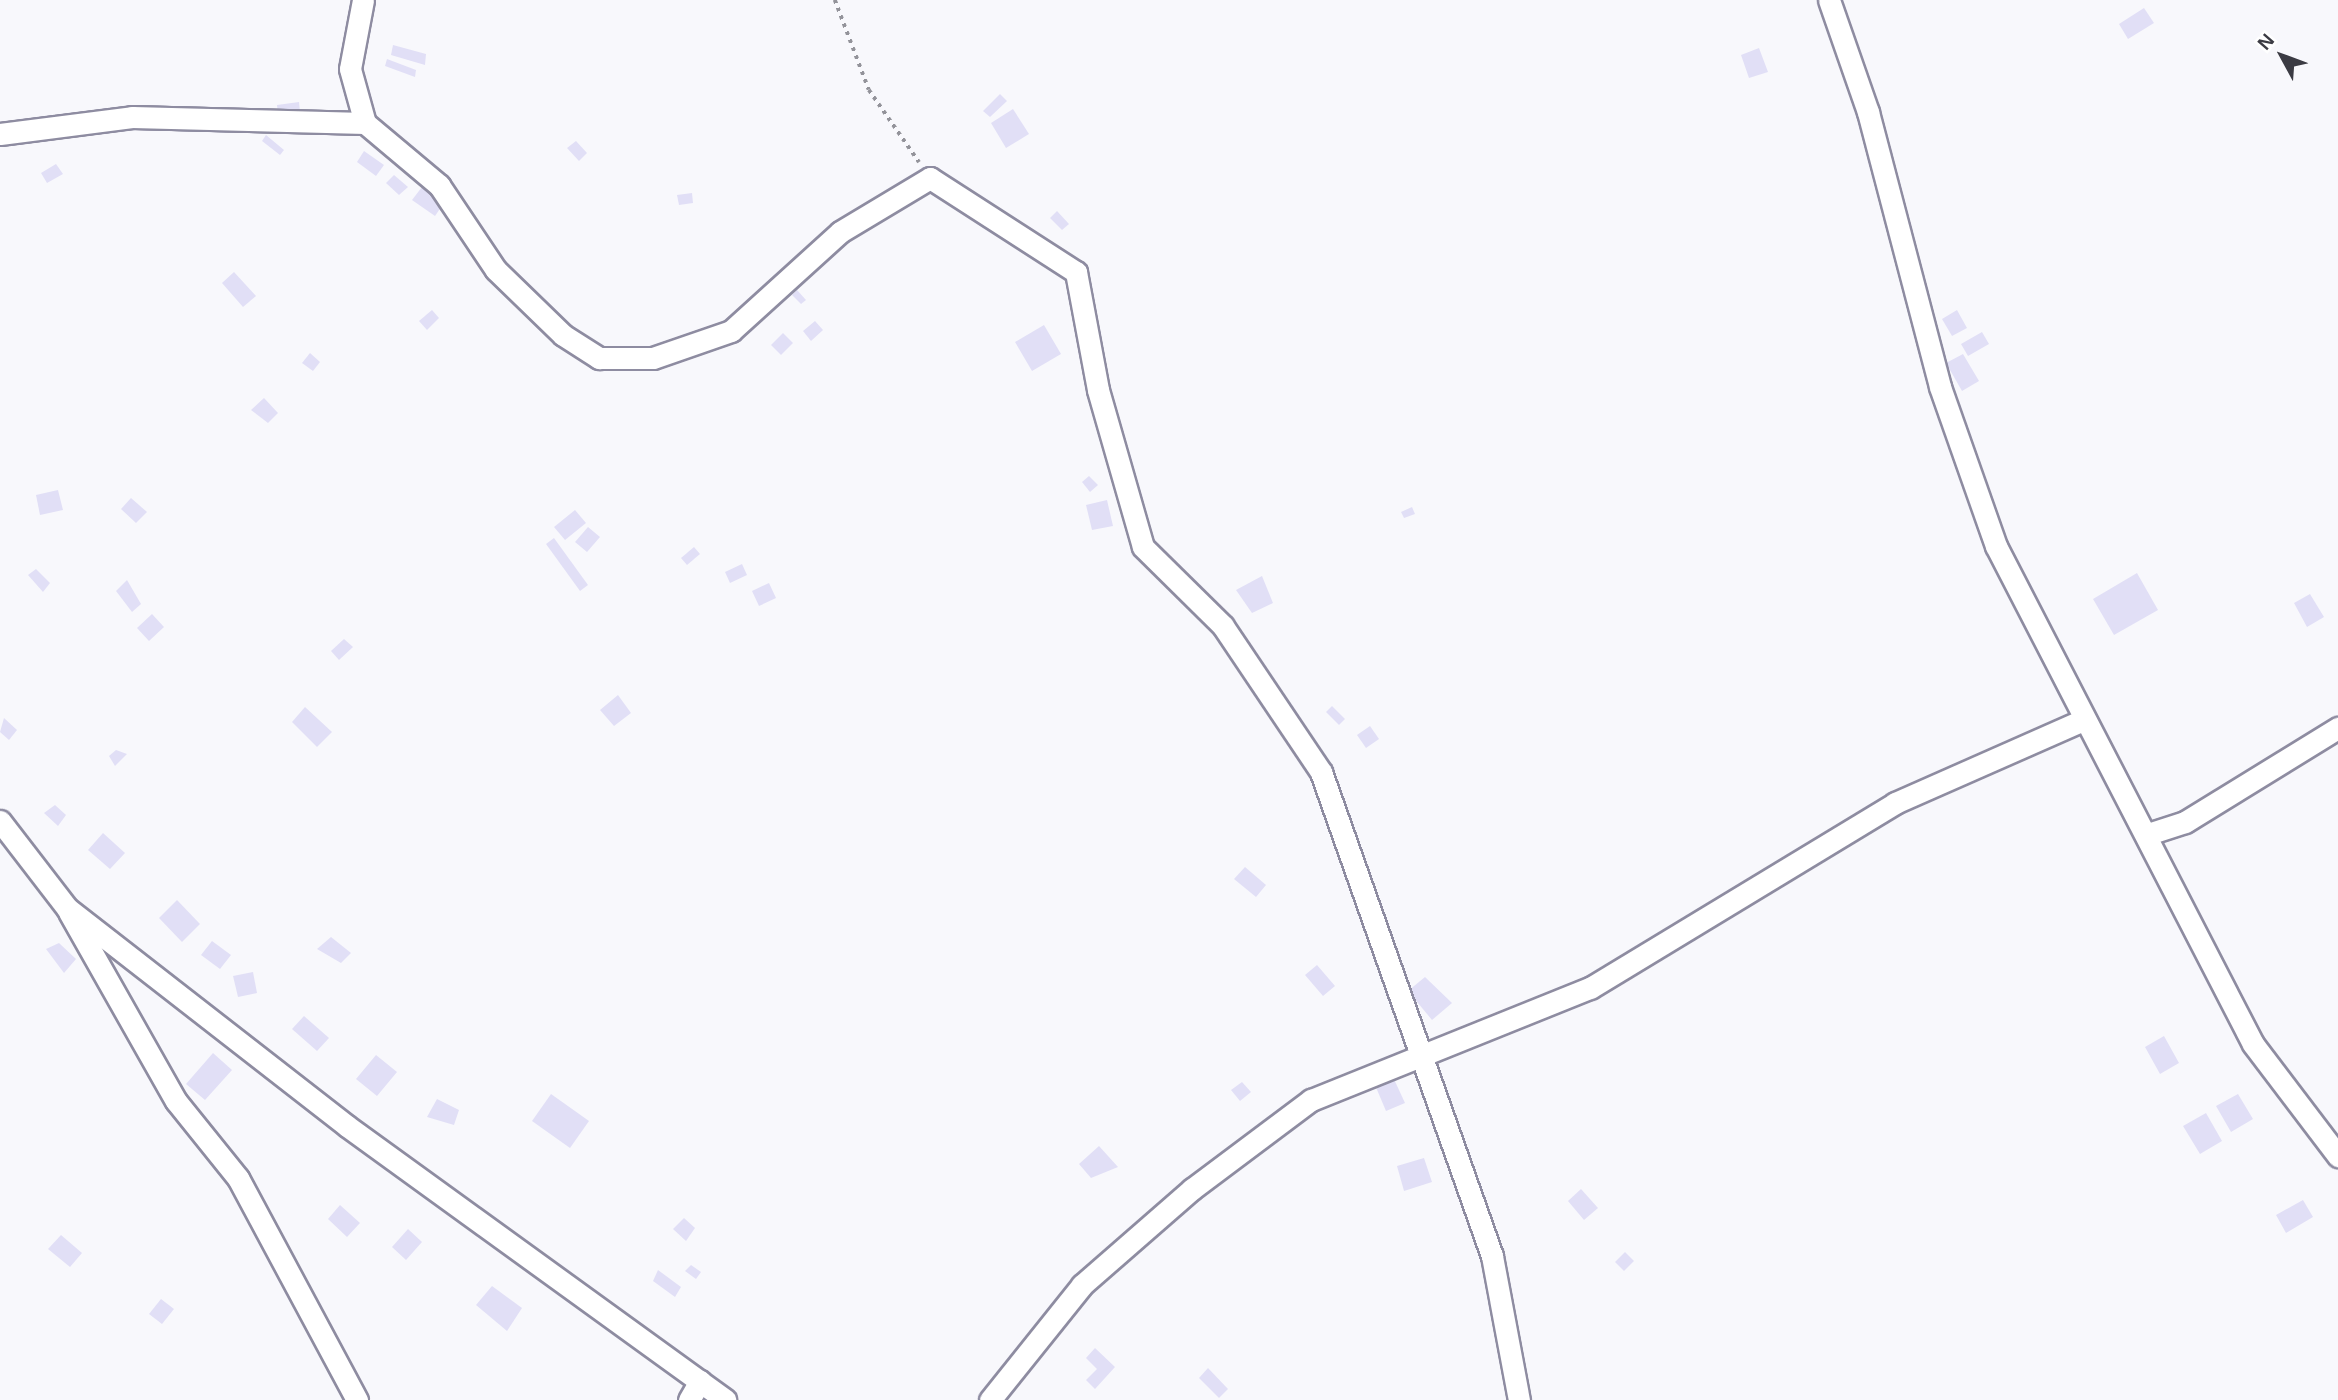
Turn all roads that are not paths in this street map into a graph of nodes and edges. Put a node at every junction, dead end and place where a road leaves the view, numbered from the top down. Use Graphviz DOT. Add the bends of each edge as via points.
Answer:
graph roads {
  1 [pos="363,0"];
  2 [pos="1829,0"];
  3 [pos="365,123"];
  4 [pos="0,134"];
  5 [pos="2083,720"];
  6 [pos="2338,728"];
  7 [pos="0,821"];
  8 [pos="2148,834"];
  9 [pos="67,908"];
  10 [pos="1419,1058"];
  11 [pos="2338,1156"];
  12 [pos="694,1391"];
  13 [pos="357,1400"];
  14 [pos="725,1400"];
  15 [pos="990,1400"];
  16 [pos="1519,1400"];
  1 -- 3 [label="street" via="350,69"];
  2 -- 5 [label="street" via="1868,112 1940,387 1996,546"];
  3 -- 4 [label="street" via="132,117"];
  3 -- 10 [label="street" via="439,185 496,270 563,335 599,358 653,358 731,331 840,232 930,178 1076,272 1098,390 1143,547 1223,626 1321,772"];
  5 -- 8 [label="street"];
  5 -- 10 [label="street" via="1895,803 1590,988"];
  6 -- 8 [label="street" via="2185,822"];
  7 -- 9 [label="street"];
  8 -- 11 [label="street" via="2253,1044"];
  9 -- 12 [label="street"];
  9 -- 13 [label="street" via="176,1101 238,1178"];
  10 -- 15 [label="street" via="1311,1100 1192,1189 1082,1285"];
  10 -- 16 [label="street" via="1492,1256"];
  12 -- 14 [label="street"];
}
